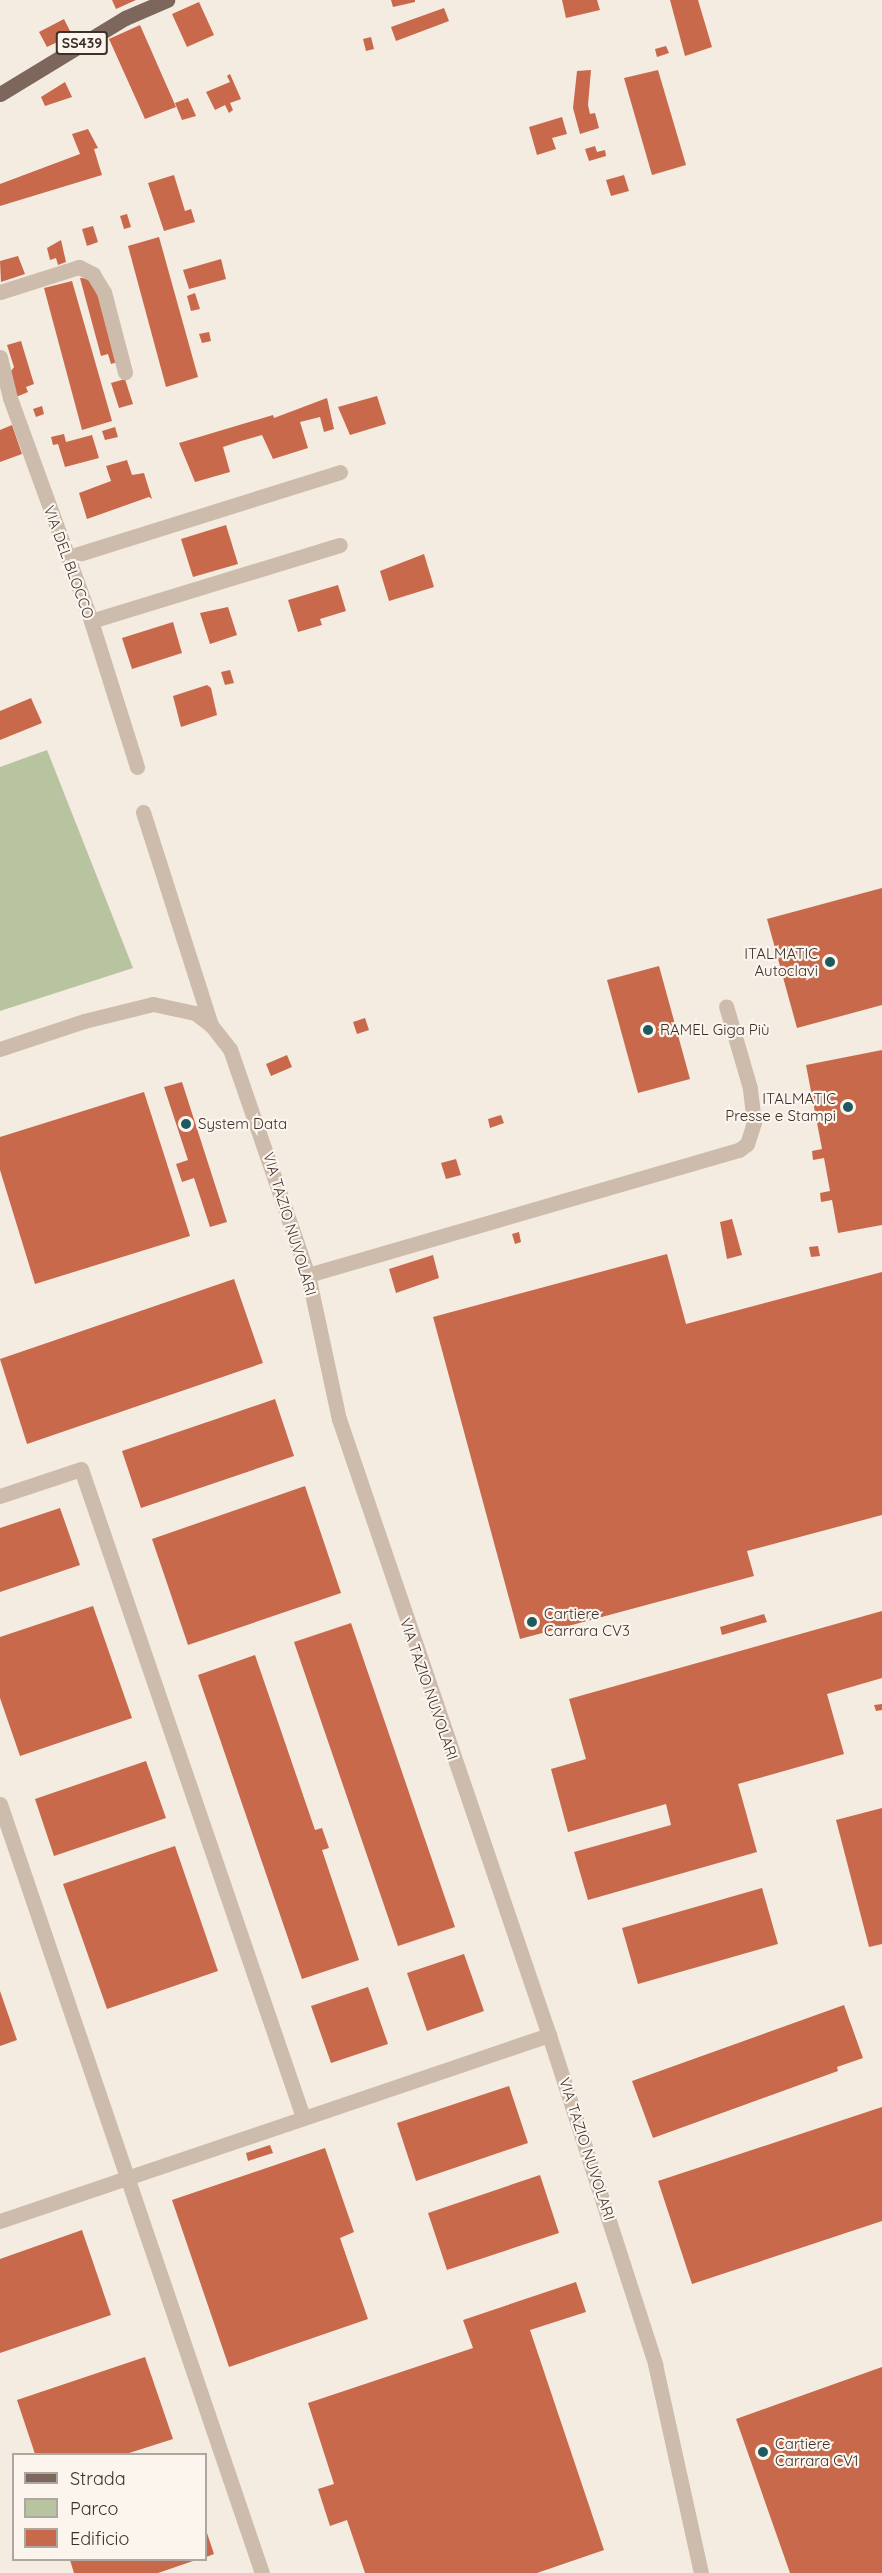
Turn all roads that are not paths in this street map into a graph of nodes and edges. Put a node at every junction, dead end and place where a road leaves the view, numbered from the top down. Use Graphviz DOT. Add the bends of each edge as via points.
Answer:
graph roads {
  1 [pos="167,0"];
  2 [pos="0,94"];
  3 [pos="0,292"];
  4 [pos="0,357"];
  5 [pos="125,372"];
  6 [pos="340,472"];
  7 [pos="340,545"];
  8 [pos="69,557"];
  9 [pos="91,621"];
  10 [pos="137,767"];
  11 [pos="143,812"];
  12 [pos="726,1006"];
  13 [pos="211,1025"];
  14 [pos="0,1049"];
  15 [pos="308,1275"];
  16 [pos="0,1496"];
  17 [pos="0,1804"];
  18 [pos="549,2035"];
  19 [pos="303,2117"];
  20 [pos="126,2177"];
  21 [pos="0,2221"];
  22 [pos="262,2573"];
  23 [pos="701,2573"];
  1 -- 2 [label="main road, SS439" via="125,18"];
  3 -- 5 [label="street" via="79,267 93,274 104,292"];
  4 -- 8 [label="street, VIA DEL BLOCCO" via="28,449"];
  6 -- 8 [label="street"];
  7 -- 9 [label="street"];
  8 -- 9 [label="street, VIA DEL BLOCCO"];
  9 -- 10 [label="street, VIA DEL BLOCCO"];
  11 -- 13 [label="street"];
  12 -- 15 [label="street" via="750,1088 754,1122 747,1144 739,1150"];
  13 -- 14 [label="street, VIA TAZIO NUVOLARI" via="195,1013 153,1004 84,1021"];
  13 -- 15 [label="street, VIA TAZIO NUVOLARI" via="238,1066"];
  15 -- 18 [label="street, VIA TAZIO NUVOLARI" via="339,1419"];
  16 -- 19 [label="street" via="81,1469"];
  17 -- 20 [label="street"];
  18 -- 19 [label="street"];
  18 -- 23 [label="street, VIA TAZIO NUVOLARI" via="655,2364"];
  19 -- 20 [label="street"];
  20 -- 21 [label="street"];
  20 -- 22 [label="street"];
}
